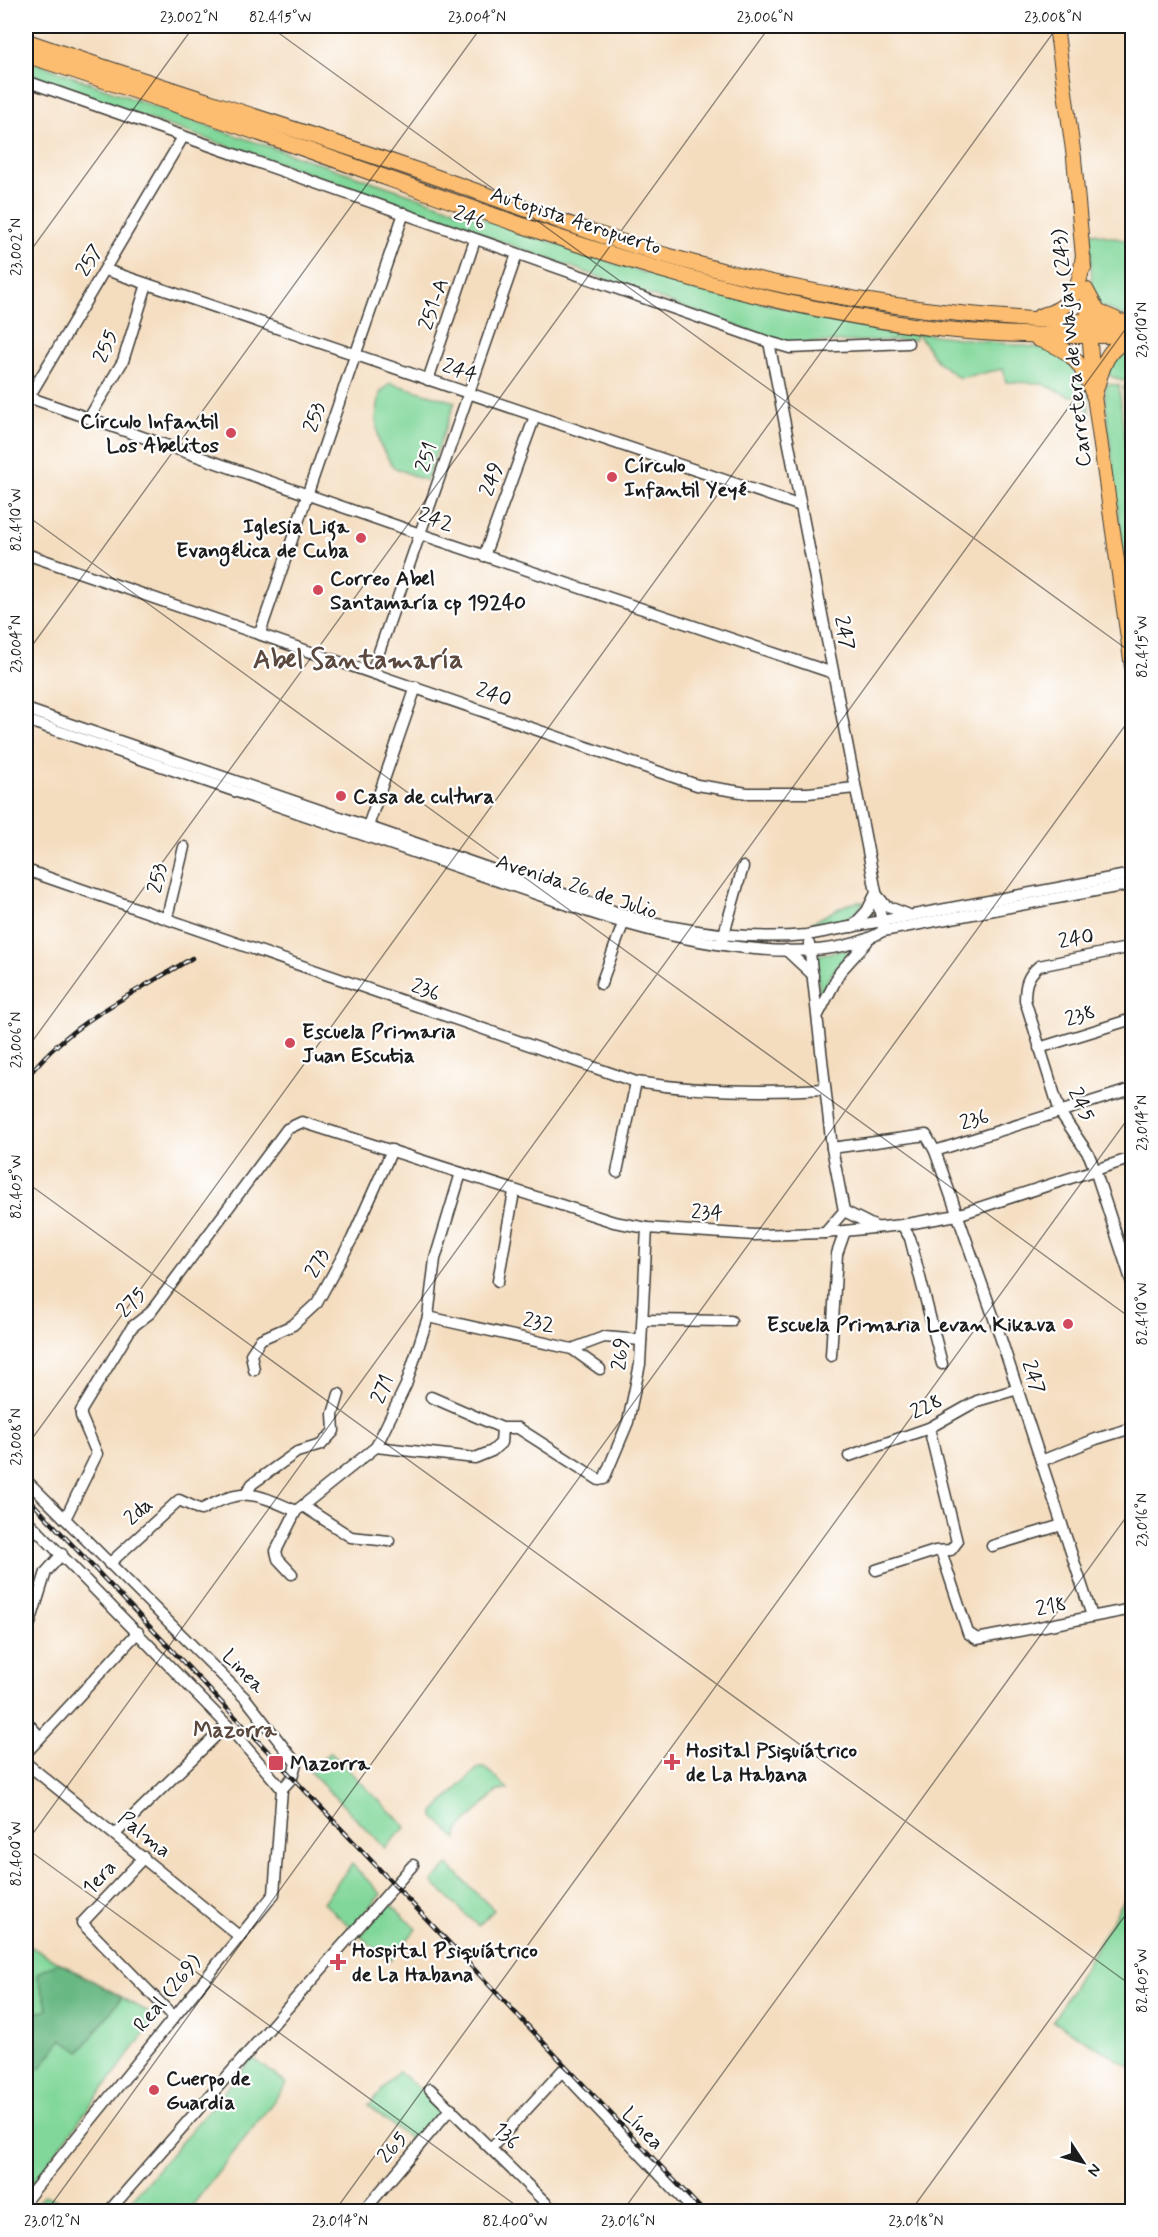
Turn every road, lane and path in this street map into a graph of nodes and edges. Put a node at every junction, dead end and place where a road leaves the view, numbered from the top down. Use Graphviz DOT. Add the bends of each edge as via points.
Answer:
graph roads {
  1 [pos="1056,26"];
  2 [pos="28,45"];
  3 [pos="26,81"];
  4 [pos="183,136"];
  5 [pos="404,213"];
  6 [pos="475,240"];
  7 [pos="517,254"];
  8 [pos="1083,258"];
  9 [pos="106,270"];
  10 [pos="147,284"];
  11 [pos="1086,290"];
  12 [pos="1029,319"];
  13 [pos="1088,329"];
  14 [pos="1132,329"];
  15 [pos="1024,334"];
  16 [pos="769,342"];
  17 [pos="908,343"];
  18 [pos="356,355"];
  19 [pos="428,380"];
  20 [pos="469,393"];
  21 [pos="1094,396"];
  22 [pos="27,399"];
  23 [pos="535,416"];
  24 [pos="89,418"];
  25 [pos="308,495"];
  26 [pos="801,506"];
  27 [pos="420,534"];
  28 [pos="26,554"];
  29 [pos="484,556"];
  30 [pos="260,633"];
  31 [pos="1132,667"];
  32 [pos="372,672"];
  33 [pos="833,673"];
  34 [pos="416,687"];
  35 [pos="26,709"];
  36 [pos="26,720"];
  37 [pos="208,776"];
  38 [pos="855,788"];
  39 [pos="366,830"];
  40 [pos="184,847"];
  41 [pos="743,867"];
  42 [pos="26,870"];
  43 [pos="1132,874"];
  44 [pos="1132,884"];
  45 [pos="876,893"];
  46 [pos="1041,896"];
  47 [pos="910,915"];
  48 [pos="167,917"];
  49 [pos="623,924"];
  50 [pos="882,926"];
  51 [pos="850,928"];
  52 [pos="807,935"];
  53 [pos="722,940"];
  54 [pos="867,941"];
  55 [pos="1132,947"];
  56 [pos="786,950"];
  57 [pos="809,950"];
  58 [pos="1030,973"];
  59 [pos="813,975"];
  60 [pos="601,984"];
  61 [pos="817,1015"];
  62 [pos="1132,1019"];
  63 [pos="1039,1048"];
  64 [pos="636,1082"];
  65 [pos="825,1089"];
  66 [pos="1132,1089"];
  67 [pos="1060,1112"];
  68 [pos="287,1129"];
  69 [pos="832,1148"];
  70 [pos="392,1150"];
  71 [pos="935,1151"];
  72 [pos="1132,1158"];
  73 [pos="1095,1170"];
  74 [pos="617,1172"];
  75 [pos="461,1173"];
  76 [pos="514,1192"];
  77 [pos="844,1211"];
  78 [pos="957,1215"];
  79 [pos="902,1225"];
  80 [pos="877,1227"];
  81 [pos="647,1228"];
  82 [pos="845,1231"];
  83 [pos="825,1233"];
  84 [pos="498,1281"];
  85 [pos="1132,1282"];
  86 [pos="428,1317"];
  87 [pos="643,1320"];
  88 [pos="731,1322"];
  89 [pos="641,1340"];
  90 [pos="572,1349"];
  91 [pos="831,1356"];
  92 [pos="942,1364"];
  93 [pos="600,1369"];
  94 [pos="254,1370"];
  95 [pos="1018,1389"];
  96 [pos="339,1394"];
  97 [pos="431,1397"];
  98 [pos="502,1428"];
  99 [pos="929,1428"];
  100 [pos="1132,1428"];
  101 [pos="376,1447"];
  102 [pos="849,1456"];
  103 [pos="1041,1461"];
  104 [pos="26,1480"];
  105 [pos="246,1494"];
  106 [pos="300,1509"];
  107 [pos="26,1519"];
  108 [pos="65,1519"];
  109 [pos="1062,1526"];
  110 [pos="389,1541"];
  111 [pos="992,1546"];
  112 [pos="941,1551"];
  113 [pos="62,1554"];
  114 [pos="109,1564"];
  115 [pos="876,1570"];
  116 [pos="292,1574"];
  117 [pos="30,1602"];
  118 [pos="1132,1610"];
  119 [pos="1092,1616"];
  120 [pos="138,1632"];
  121 [pos="26,1636"];
  122 [pos="26,1721"];
  123 [pos="227,1725"];
  124 [pos="40,1737"];
  125 [pos="26,1753"];
  126 [pos="26,1763"];
  127 [pos="282,1789"];
  128 [pos="115,1834"];
  129 [pos="144,1857"];
  130 [pos="413,1864"];
  131 [pos="239,1936"];
  132 [pos="173,2016"];
  133 [pos="430,2089"];
  134 [pos="451,2108"];
  135 [pos="492,2147"];
  136 [pos="26,2200"];
  137 [pos="109,2211"];
  138 [pos="363,2211"];
  139 [pos="555,2211"];
  140 [pos="695,2211"];
  1 -- 8 [label="main road, Carretera de Wajay (243)"];
  2 -- 12 [label="highway, Autopista Aeropuerto" via="165,85 681,260 826,294"];
  2 -- 15 [label="highway, Autopista Aeropuerto" via="161,99 670,273 878,320"];
  3 -- 4 [label="street, 246"];
  4 -- 5 [label="street, 246"];
  4 -- 9 [label="street, 257"];
  5 -- 6 [label="street, 246"];
  5 -- 18 [label="street, 253"];
  6 -- 7 [label="street, 246"];
  6 -- 19 [label="street, 251-A"];
  7 -- 16 [label="street, 246"];
  7 -- 20 [label="street, 251"];
  8 -- 11 [label="main road, Carretera de Wajay (243)"];
  8 -- 12 [label="highway" via="1081,280 1071,301 1056,312"];
  9 -- 10 [label="street, 244"];
  9 -- 22 [label="street, 257"];
  10 -- 18 [label="street, 244"];
  10 -- 24 [label="street, 255" via="123,362"];
  11 -- 13 [label="main road, Carretera de Wajay (243)"];
  11 -- 14 [label="highway" via="1098,312"];
  12 -- 13 [label="highway, Autopista Aeropuerto"];
  13 -- 14 [label="highway, Autopista Aeropuerto"];
  13 -- 15 [label="highway, Autopista Aeropuerto"];
  13 -- 21 [label="main road, Carretera de Wajay (243)"];
  14 -- 21 [label="highway" via="1109,354"];
  15 -- 21 [label="highway" via="1068,352 1085,372"];
  16 -- 17 [label="street, 246" via="790,348"];
  16 -- 26 [label="street, 247"];
  18 -- 19 [label="street, 244"];
  18 -- 25 [label="street, 253"];
  19 -- 20 [label="street, 244"];
  20 -- 23 [label="street, 244"];
  20 -- 27 [label="street, 251"];
  21 -- 31 [label="main road, Carretera de Wajay (243)"];
  22 -- 24 [label="street, 242"];
  23 -- 26 [label="street, 244"];
  23 -- 29 [label="street, 249"];
  24 -- 25 [label="street, 242"];
  25 -- 27 [label="street, 242"];
  25 -- 30 [label="street, 253"];
  26 -- 33 [label="street, 247"];
  27 -- 29 [label="street, 242"];
  27 -- 32 [label="street, 251"];
  28 -- 30 [label="street, 240"];
  29 -- 33 [label="street, 242"];
  30 -- 32 [label="street, 240"];
  32 -- 34 [label="street, 240"];
  33 -- 38 [label="street, 247"];
  34 -- 38 [label="street, 240" via="697,785 747,793"];
  34 -- 39 [label="street"];
  35 -- 37 [label="street, Avenida 26 de Julio"];
  36 -- 37 [label="street, Avenida 26 de Julio"];
  37 -- 39 [label="street, Avenida 26 de Julio"];
  38 -- 45 [label="street, 247"];
  39 -- 49 [label="street, Avenida 26 de Julio"];
  39 -- 53 [label="street, Avenida 26 de Julio" via="645,922"];
  40 -- 48 [label="street, 253"];
  41 -- 53 [label="street"];
  42 -- 48 [label="street, 236"];
  43 -- 46 [label="street, Avenida 26 de Julio"];
  44 -- 46 [label="street, Avenida 26 de Julio"];
  45 -- 47 [label="street" via="886,906"];
  45 -- 50 [label="street, 247"];
  45 -- 51 [label="street"];
  46 -- 47 [label="street, Avenida 26 de Julio"];
  46 -- 50 [label="street, Avenida 26 de Julio"];
  47 -- 50 [label="street, Avenida 26 de Julio"];
  48 -- 64 [label="street, 236"];
  49 -- 53 [label="street, Avenida 26 de Julio" via="682,940"];
  49 -- 60 [label="street"];
  50 -- 51 [label="street, Avenida 26 de Julio"];
  50 -- 54 [label="street, Avenida 26 de Julio"];
  51 -- 52 [label="street, Avenida 26 de Julio"];
  52 -- 53 [label="street, Avenida 26 de Julio"];
  52 -- 57 [label="street"];
  53 -- 56 [label="street, Avenida 26 de Julio"];
  54 -- 57 [label="street, Avenida 26 de Julio"];
  54 -- 61 [label="street" via="840,972"];
  55 -- 58 [label="street, 240" via="1053,962"];
  56 -- 57 [label="street, Avenida 26 de Julio"];
  56 -- 59 [label="street"];
  57 -- 59 [label="street"];
  58 -- 63 [label="street, 245" via="1025,1000"];
  59 -- 61 [label="street"];
  61 -- 65 [label="street"];
  62 -- 63 [label="street, 238"];
  63 -- 67 [label="street, 245"];
  64 -- 65 [label="street, 236" via="754,1093"];
  64 -- 74 [label="street"];
  65 -- 69 [label="street"];
  66 -- 67 [label="street, 236"];
  67 -- 71 [label="street, 236"];
  67 -- 73 [label="street, 245"];
  68 -- 70 [label="street, 234" via="302,1122"];
  68 -- 108 [label="street, 275" via="150,1314 132,1327 81,1411 97,1454"];
  69 -- 71 [label="street" via="926,1135"];
  69 -- 77 [label="street"];
  70 -- 75 [label="street, 234"];
  70 -- 94 [label="street, 273" via="352,1239 317,1303 293,1325 261,1339 251,1354"];
  71 -- 78 [label="street, 247"];
  72 -- 73 [label="street, 234"];
  73 -- 78 [label="street, 234"];
  73 -- 85 [label="street, 245"];
  75 -- 76 [label="street, 234"];
  75 -- 86 [label="street, 271" via="435,1259"];
  76 -- 81 [label="street, 234"];
  76 -- 84 [label="street"];
  77 -- 80 [label="street"];
  77 -- 83 [label="street"];
  78 -- 79 [label="street, 234"];
  78 -- 95 [label="street, 247"];
  79 -- 80 [label="street, 234"];
  79 -- 92 [label="street" via="910,1238"];
  80 -- 82 [label="street, 234"];
  81 -- 83 [label="street, 234" via="754,1235"];
  81 -- 87 [label="street, 269"];
  82 -- 83 [label="street, 234"];
  82 -- 91 [label="street" via="837,1254"];
  86 -- 90 [label="street, 232"];
  86 -- 101 [label="street, 271" via="406,1385"];
  87 -- 88 [label="street"];
  87 -- 89 [label="street, 269"];
  89 -- 90 [label="street, 232" via="604,1337"];
  89 -- 98 [label="street, 269" via="628,1422 604,1479 599,1480 518,1428"];
  90 -- 93 [label="street"];
  95 -- 99 [label="street, 228" via="977,1401"];
  95 -- 103 [label="street, 247"];
  96 -- 105 [label="street" via="333,1414 334,1431 321,1445 297,1452 252,1484"];
  97 -- 98 [label="street"];
  98 -- 101 [label="street" via="501,1443 475,1458"];
  99 -- 102 [label="street, 228"];
  99 -- 112 [label="street" via="957,1536 955,1547"];
  100 -- 103 [label="street"];
  101 -- 106 [label="street, 271"];
  103 -- 109 [label="street, 247"];
  104 -- 108 [label="street, Linea"];
  105 -- 106 [label="street, 2da"];
  105 -- 114 [label="street, 2da" via="228,1496 201,1510 179,1500"];
  106 -- 110 [label="street, 2da" via="351,1537"];
  106 -- 116 [label="street, 271" via="276,1551"];
  107 -- 113 [label="street"];
  108 -- 114 [label="street, Linea"];
  109 -- 111 [label="street"];
  109 -- 119 [label="street, 247"];
  112 -- 115 [label="street"];
  112 -- 119 [label="street, 218" via="968,1633 977,1639"];
  113 -- 117 [label="street" via="46,1572"];
  113 -- 120 [label="street"];
  114 -- 127 [label="street, Linea" via="246,1700 296,1763 292,1778"];
  117 -- 121 [label="street"];
  118 -- 119 [label="street, 218"];
  120 -- 123 [label="street"];
  120 -- 124 [label="street"];
  122 -- 124 [label="street"];
  123 -- 127 [label="street"];
  123 -- 128 [label="street"];
  124 -- 125 [label="street"];
  126 -- 128 [label="street, Palma"];
  127 -- 131 [label="street, Real (269)" via="274,1894"];
  128 -- 129 [label="street, Palma"];
  129 -- 131 [label="street, Palma"];
  129 -- 132 [label="street, 1era" via="82,1923"];
  130 -- 137 [label="street"];
  131 -- 132 [label="street, Real (269)"];
  132 -- 136 [label="street, Real (269)"];
  133 -- 134 [label="street, 136"];
  134 -- 135 [label="street, 136"];
  134 -- 138 [label="street, 265"];
  135 -- 139 [label="street, 136"];
  135 -- 140 [label="street, Línea" via="562,2071"];
}
